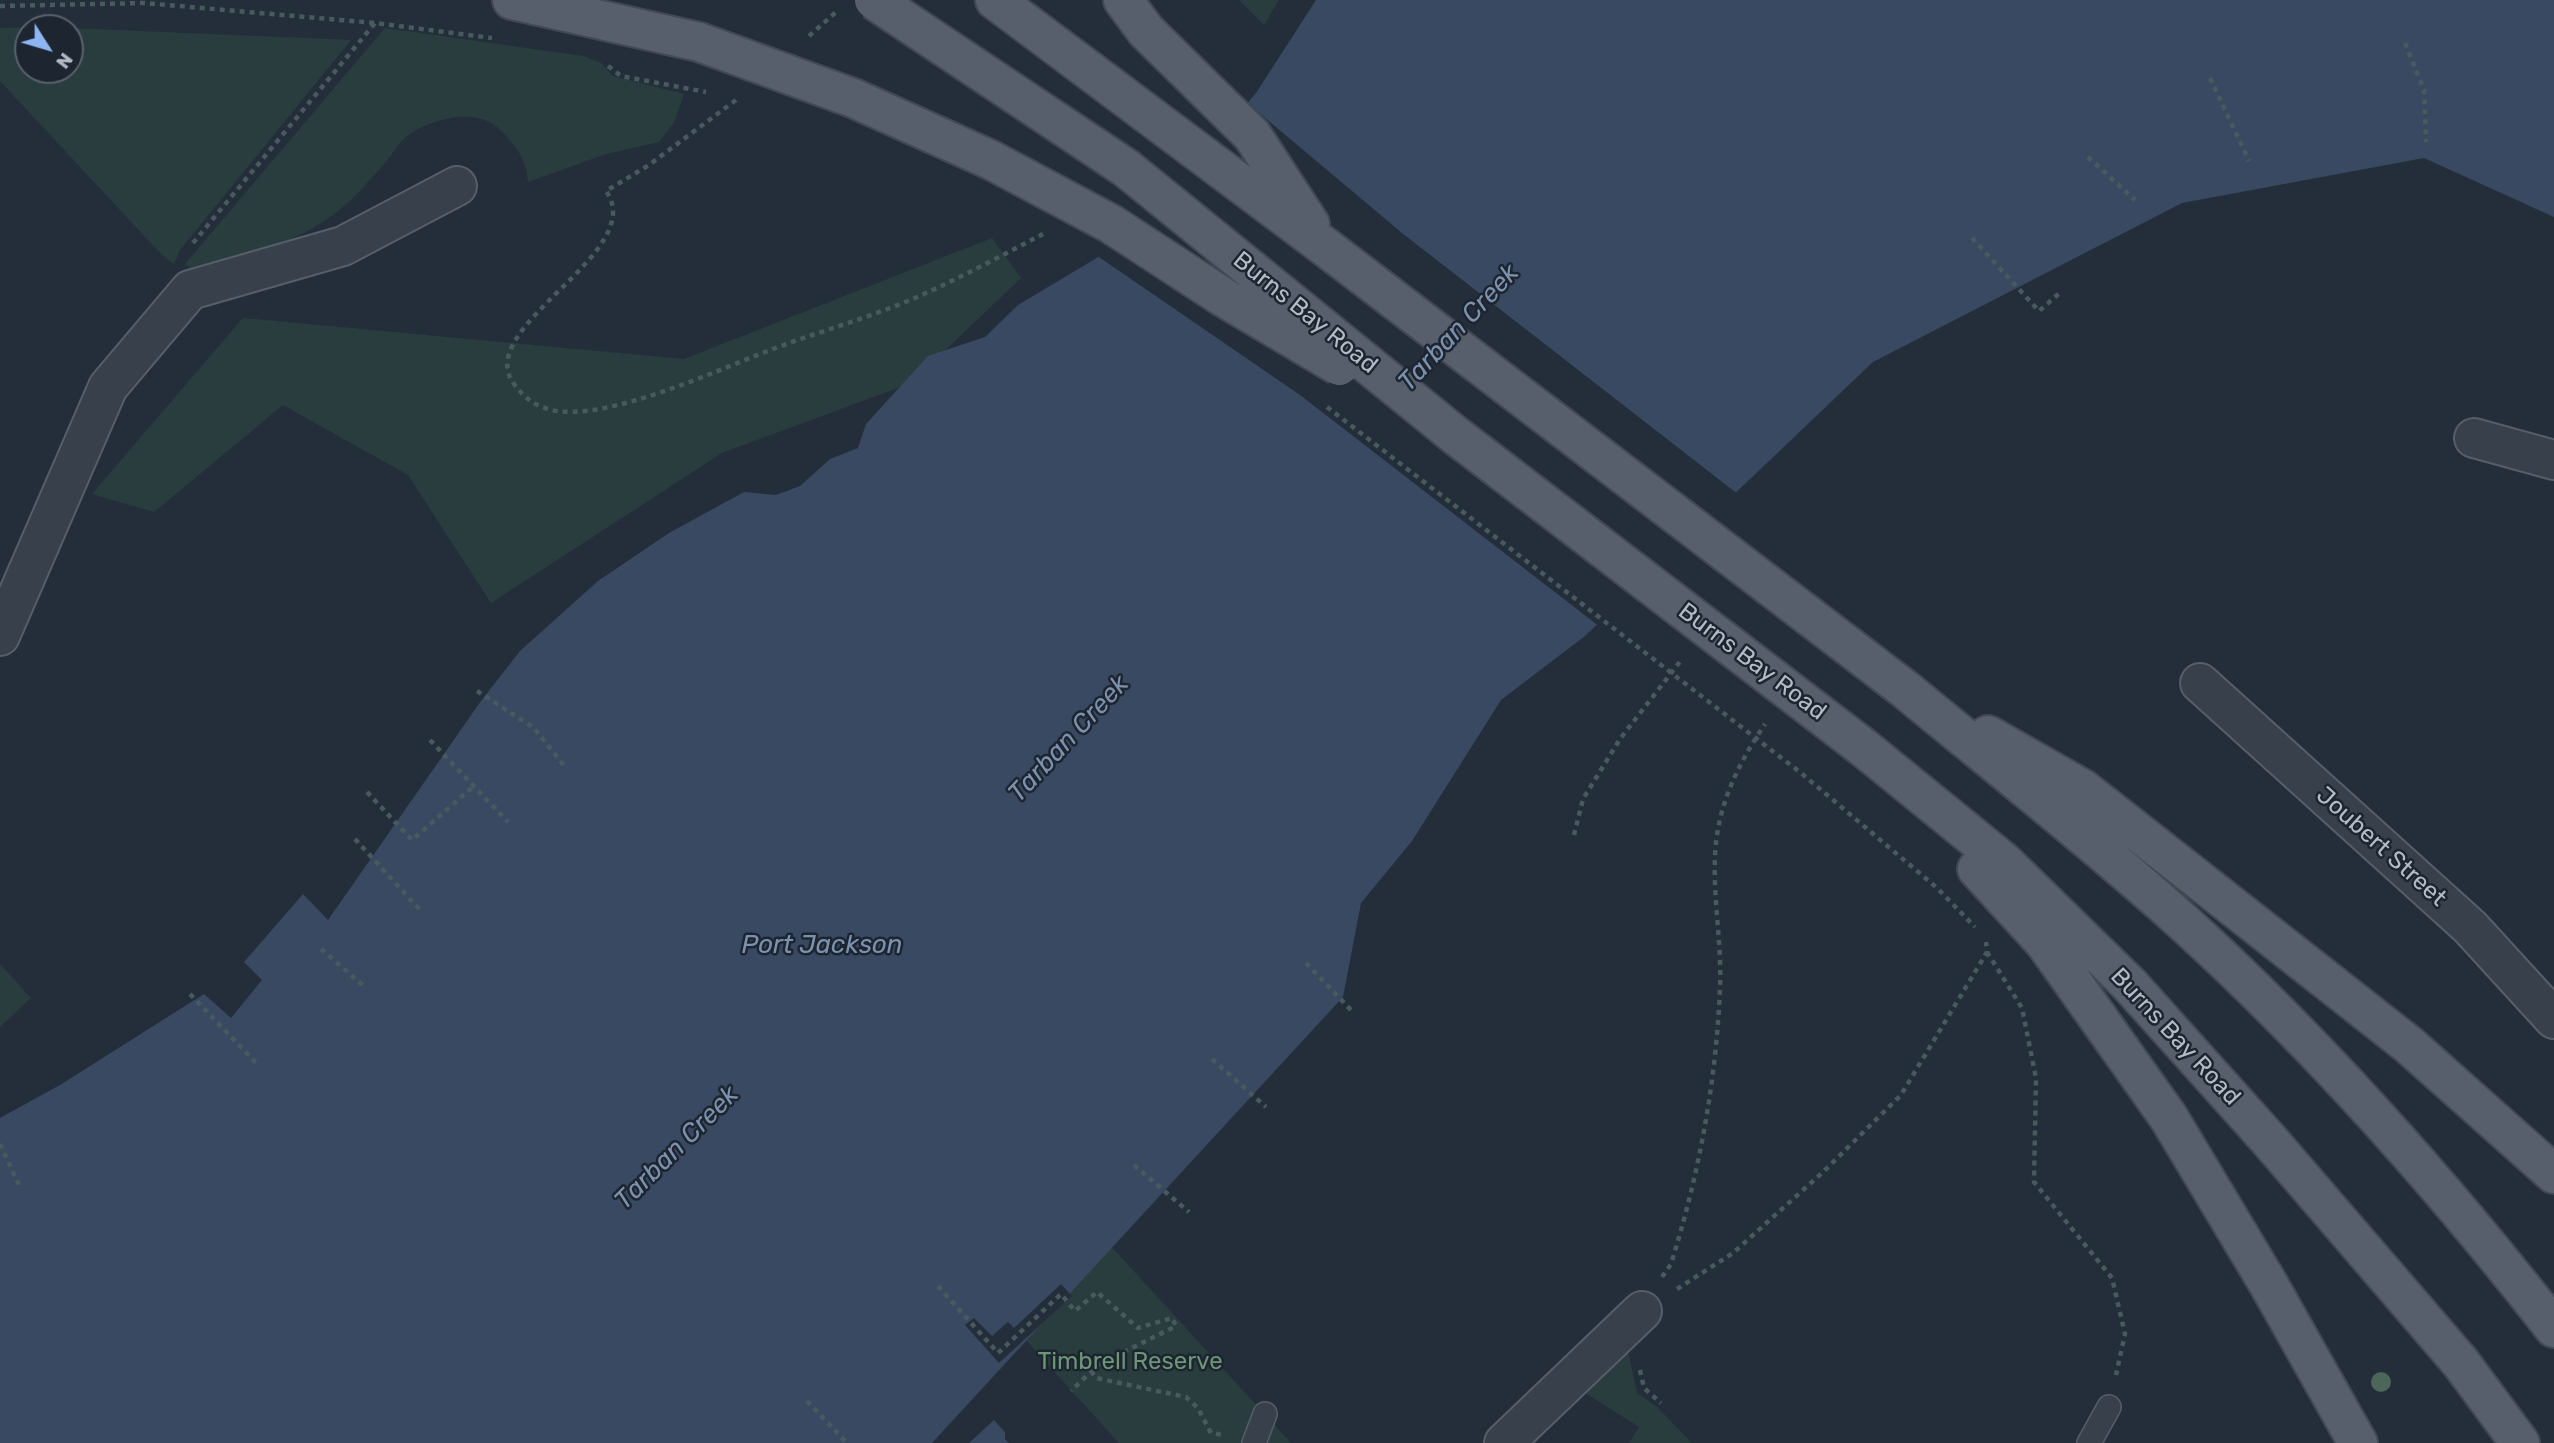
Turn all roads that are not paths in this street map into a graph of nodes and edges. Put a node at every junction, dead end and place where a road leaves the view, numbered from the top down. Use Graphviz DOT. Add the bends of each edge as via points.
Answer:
graph roads {
  1 [pos="512,0"];
  2 [pos="874,0"];
  3 [pos="995,0"];
  4 [pos="1123,0"];
  5 [pos="457,186"];
  6 [pos="1324,246"];
  7 [pos="1455,435"];
  8 [pos="2474,438"];
  9 [pos="2554,460"];
  10 [pos="0,636"];
  11 [pos="2200,683"];
  12 [pos="1906,690"];
  13 [pos="1864,748"];
  14 [pos="2554,1020"];
  15 [pos="2554,1174"];
  16 [pos="1642,1311"];
  17 [pos="2554,1328"];
  18 [pos="2109,1407"];
  19 [pos="1265,1415"];
  20 [pos="1255,1443"];
  21 [pos="1504,1443"];
  22 [pos="2089,1443"];
  23 [pos="2358,1443"];
  24 [pos="2520,1443"];
  1 -- 7 [label="main road, bridge" via="699,43 853,98 991,160 1111,224 1223,297"];
  2 -- 7 [label="main road, Burns Bay Road, bridge" via="1126,168"];
  3 -- 6 [label="main road"];
  4 -- 6 [label="main road" via="1146,32 1252,135"];
  5 -- 10 [label="street" via="343,246 190,290 108,387"];
  6 -- 12 [label="main road, bridge"];
  7 -- 13 [label="main road, Burns Bay Road, bridge"];
  8 -- 9 [label="street"];
  11 -- 14 [label="street, Joubert Street" via="2470,927"];
  12 -- 15 [label="main road" via="2084,789 2409,1045"];
  12 -- 17 [label="main road" via="2163,904 2269,1004 2382,1120"];
  13 -- 23 [label="main road" via="2045,943 2169,1118"];
  13 -- 24 [label="main road, Burns Bay Road" via="2004,862 2130,985 2461,1363"];
  16 -- 21 [label="street"];
  18 -- 22 [label="lane"];
  19 -- 20 [label="lane"];
}
